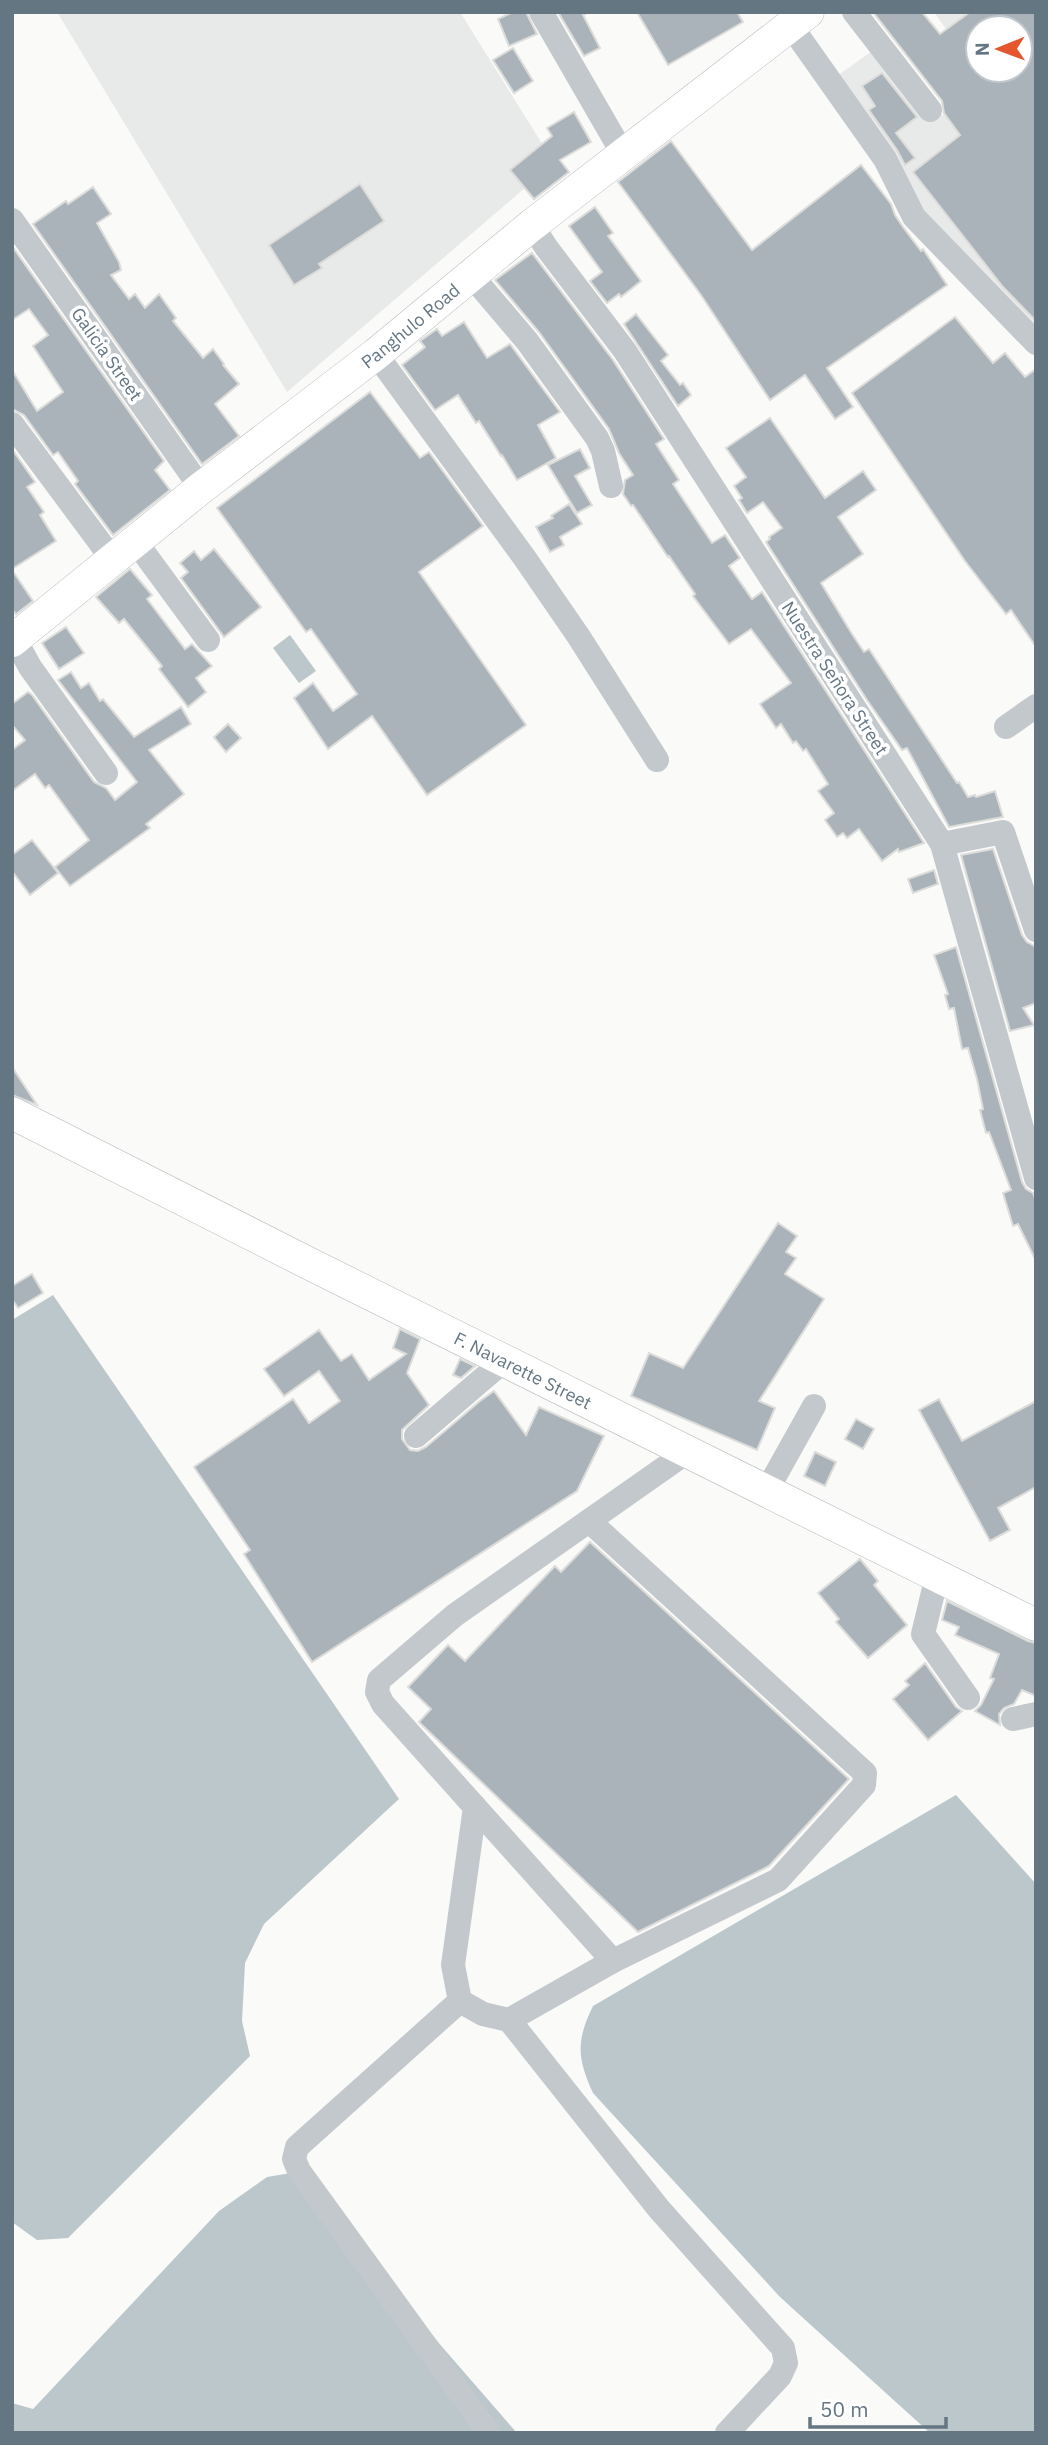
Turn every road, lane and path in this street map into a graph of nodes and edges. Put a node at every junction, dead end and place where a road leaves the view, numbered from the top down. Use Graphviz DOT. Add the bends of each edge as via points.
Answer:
graph roads {
  1 [pos="541,12"];
  2 [pos="854,12"];
  3 [pos="800,19"];
  4 [pos="930,110"];
  5 [pos="623,154"];
  6 [pos="12,220"];
  7 [pos="532,225"];
  8 [pos="471,275"];
  9 [pos="1036,343"];
  10 [pos="376,354"];
  11 [pos="12,424"];
  12 [pos="611,486"];
  13 [pos="201,488"];
  14 [pos="124,551"];
  15 [pos="13,638"];
  16 [pos="208,640"];
  17 [pos="1036,706"];
  18 [pos="1006,727"];
  19 [pos="657,760"];
  20 [pos="106,772"];
  21 [pos="942,844"];
  22 [pos="1036,930"];
  23 [pos="12,1112"];
  24 [pos="1036,1178"];
  25 [pos="505,1360"];
  26 [pos="814,1406"];
  27 [pos="416,1436"];
  28 [pos="687,1452"];
  29 [pos="766,1492"];
  30 [pos="589,1521"];
  31 [pos="937,1576"];
  32 [pos="1036,1625"];
  33 [pos="968,1698"];
  34 [pos="475,1807"];
  35 [pos="613,1961"];
  36 [pos="460,2001"];
  37 [pos="509,2020"];
  38 [pos="489,2433"];
  39 [pos="727,2433"];
  1 -- 5 [label="street"];
  2 -- 4 [label="street"];
  3 -- 5 [label="main road, Panghulo Road"];
  3 -- 9 [label="street" via="885,159 914,217"];
  5 -- 7 [label="main road, Panghulo Road"];
  6 -- 13 [label="street, Galicia Street"];
  7 -- 8 [label="main road, Panghulo Road"];
  7 -- 21 [label="street, Nuestra Señora Street" via="625,351"];
  8 -- 10 [label="main road, Panghulo Road"];
  8 -- 12 [label="street" via="527,341 597,438"];
  10 -- 13 [label="main road, Panghulo Road"];
  10 -- 19 [label="street" via="524,557"];
  11 -- 14 [label="street"];
  13 -- 14 [label="main road, Panghulo Road"];
  14 -- 15 [label="main road, Panghulo Road"];
  14 -- 16 [label="street"];
  15 -- 20 [label="street"];
  17 -- 18 [label="street"];
  21 -- 22 [label="street" via="1003,832"];
  21 -- 24 [label="street, Nuestra Señora Street"];
  23 -- 25 [label="main road, F. Navarette Street"];
  25 -- 27 [label="street"];
  25 -- 28 [label="main road, F. Navarette Street"];
  26 -- 29 [label="street"];
  28 -- 29 [label="main road, F. Navarette Street"];
  28 -- 30 [label="street"];
  29 -- 31 [label="main road, F. Navarette Street"];
  30 -- 34 [label="street" via="455,1615 379,1680 377,1692 383,1704"];
  30 -- 35 [label="street" via="864,1773 864,1785 779,1880"];
  31 -- 32 [label="main road, F. Navarette Street"];
  31 -- 33 [label="street" via="923,1634"];
  34 -- 35 [label="street"];
  34 -- 36 [label="street" via="453,1965"];
  35 -- 37 [label="street"];
  36 -- 37 [label="street" via="483,2014"];
  36 -- 38 [label="street" via="297,2147 294,2159"];
  37 -- 39 [label="street" via="659,2209 783,2348 786,2363 780,2376"];
}
